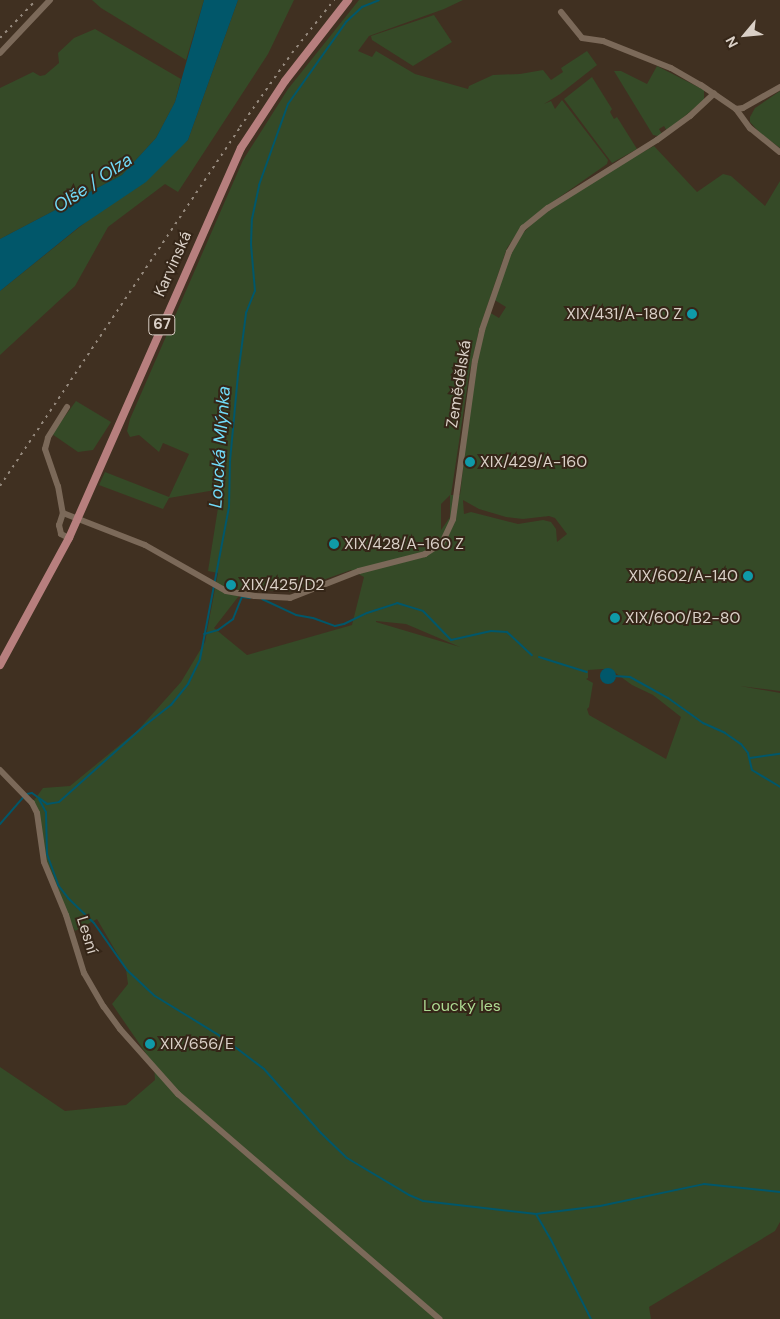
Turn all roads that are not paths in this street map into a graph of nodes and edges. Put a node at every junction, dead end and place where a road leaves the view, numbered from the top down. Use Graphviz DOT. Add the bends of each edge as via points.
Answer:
graph roads {
  1 [pos="50,0"];
  2 [pos="348,0"];
  3 [pos="561,12"];
  4 [pos="0,53"];
  5 [pos="780,87"];
  6 [pos="714,94"];
  7 [pos="736,109"];
  8 [pos="780,152"];
  9 [pos="67,407"];
  10 [pos="63,513"];
  11 [pos="76,520"];
  12 [pos="69,538"];
  13 [pos="0,665"];
  14 [pos="0,770"];
  15 [pos="440,1319"];
  1 -- 4 [label="street"];
  2 -- 11 [label="main road, Karvinská / 67" via="285,81 241,148"];
  3 -- 6 [label="street" via="582,38 603,41 671,68"];
  5 -- 7 [label="street"];
  6 -- 7 [label="street"];
  6 -- 11 [label="street, Zemědělská" via="657,140 548,208 523,228 509,252 482,330 453,519 442,543 425,554 359,571 290,598 255,596 226,591 145,545"];
  7 -- 8 [label="street" via="750,128"];
  9 -- 10 [label="street" via="45,449"];
  10 -- 11 [label="street, Zemědělská"];
  10 -- 12 [label="street" via="59,525 61,534"];
  11 -- 12 [label="main road, Karvinská / 67"];
  12 -- 13 [label="main road, Karvinská / 67"];
  14 -- 15 [label="street, Lesní" via="37,813 44,862 66,915 84,973 120,1029 178,1094"];
}
